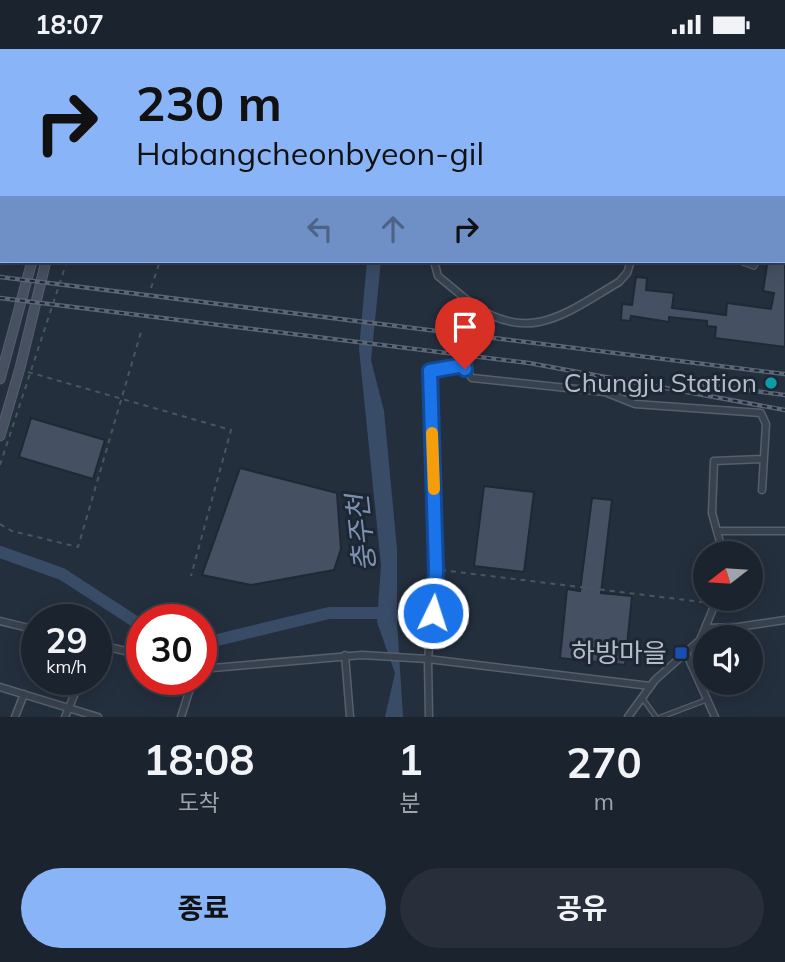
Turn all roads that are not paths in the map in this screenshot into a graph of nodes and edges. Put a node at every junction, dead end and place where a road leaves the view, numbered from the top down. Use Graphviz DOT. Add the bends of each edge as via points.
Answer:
graph roads {
  1 [pos="31,263"];
  2 [pos="46,263"];
  3 [pos="435,263"];
  4 [pos="630,263"];
  5 [pos="473,305"];
  6 [pos="468,327"];
  7 [pos="0,379"];
  8 [pos="0,436"];
  9 [pos="762,459"];
  10 [pos="762,490"];
  11 [pos="718,531"];
  12 [pos="785,531"];
  13 [pos="720,541"];
  14 [pos="785,620"];
  15 [pos="0,621"];
  16 [pos="751,625"];
  17 [pos="21,626"];
  18 [pos="693,646"];
  19 [pos="686,653"];
  20 [pos="345,655"];
  21 [pos="428,659"];
  22 [pos="217,667"];
  23 [pos="650,686"];
  24 [pos="0,687"];
  25 [pos="21,693"];
  26 [pos="23,695"];
  27 [pos="26,695"];
  28 [pos="74,695"];
  29 [pos="188,695"];
  30 [pos="642,696"];
  31 [pos="706,700"];
  32 [pos="68,707"];
  33 [pos="15,717"];
  34 [pos="65,717"];
  35 [pos="98,717"];
  36 [pos="180,717"];
  37 [pos="350,717"];
  38 [pos="429,717"];
  39 [pos="628,717"];
  40 [pos="659,717"];
  41 [pos="715,717"];
  1 -- 7 [label="main road"];
  2 -- 8 [label="main road"];
  3 -- 5 [label="street" via="438,276"];
  4 -- 5 [label="street" via="619,282 542,324 506,322"];
  5 -- 6 [label="street"];
  9 -- 10 [label="street"];
  9 -- 11 [label="street" via="716,459 712,513"];
  9 -- 21 [label="street" via="766,419 756,412 631,404 605,392 472,378 464,362 430,371 436,570"];
  11 -- 12 [label="street"];
  11 -- 13 [label="street"];
  14 -- 16 [label="street"];
  15 -- 17 [label="street"];
  18 -- 19 [label="street"];
  19 -- 23 [label="street"];
  19 -- 31 [label="street"];
  20 -- 21 [label="street"];
  20 -- 22 [label="street"];
  20 -- 37 [label="street"];
  21 -- 23 [label="street"];
  21 -- 38 [label="street"];
  23 -- 30 [label="street"];
  24 -- 25 [label="street"];
  26 -- 33 [label="street"];
  27 -- 32 [label="street"];
  28 -- 32 [label="street"];
  29 -- 36 [label="street"];
  30 -- 39 [label="street"];
  30 -- 40 [label="lane"];
  31 -- 40 [label="lane"];
  31 -- 41 [label="street"];
  32 -- 34 [label="street"];
  32 -- 35 [label="street"];
}
